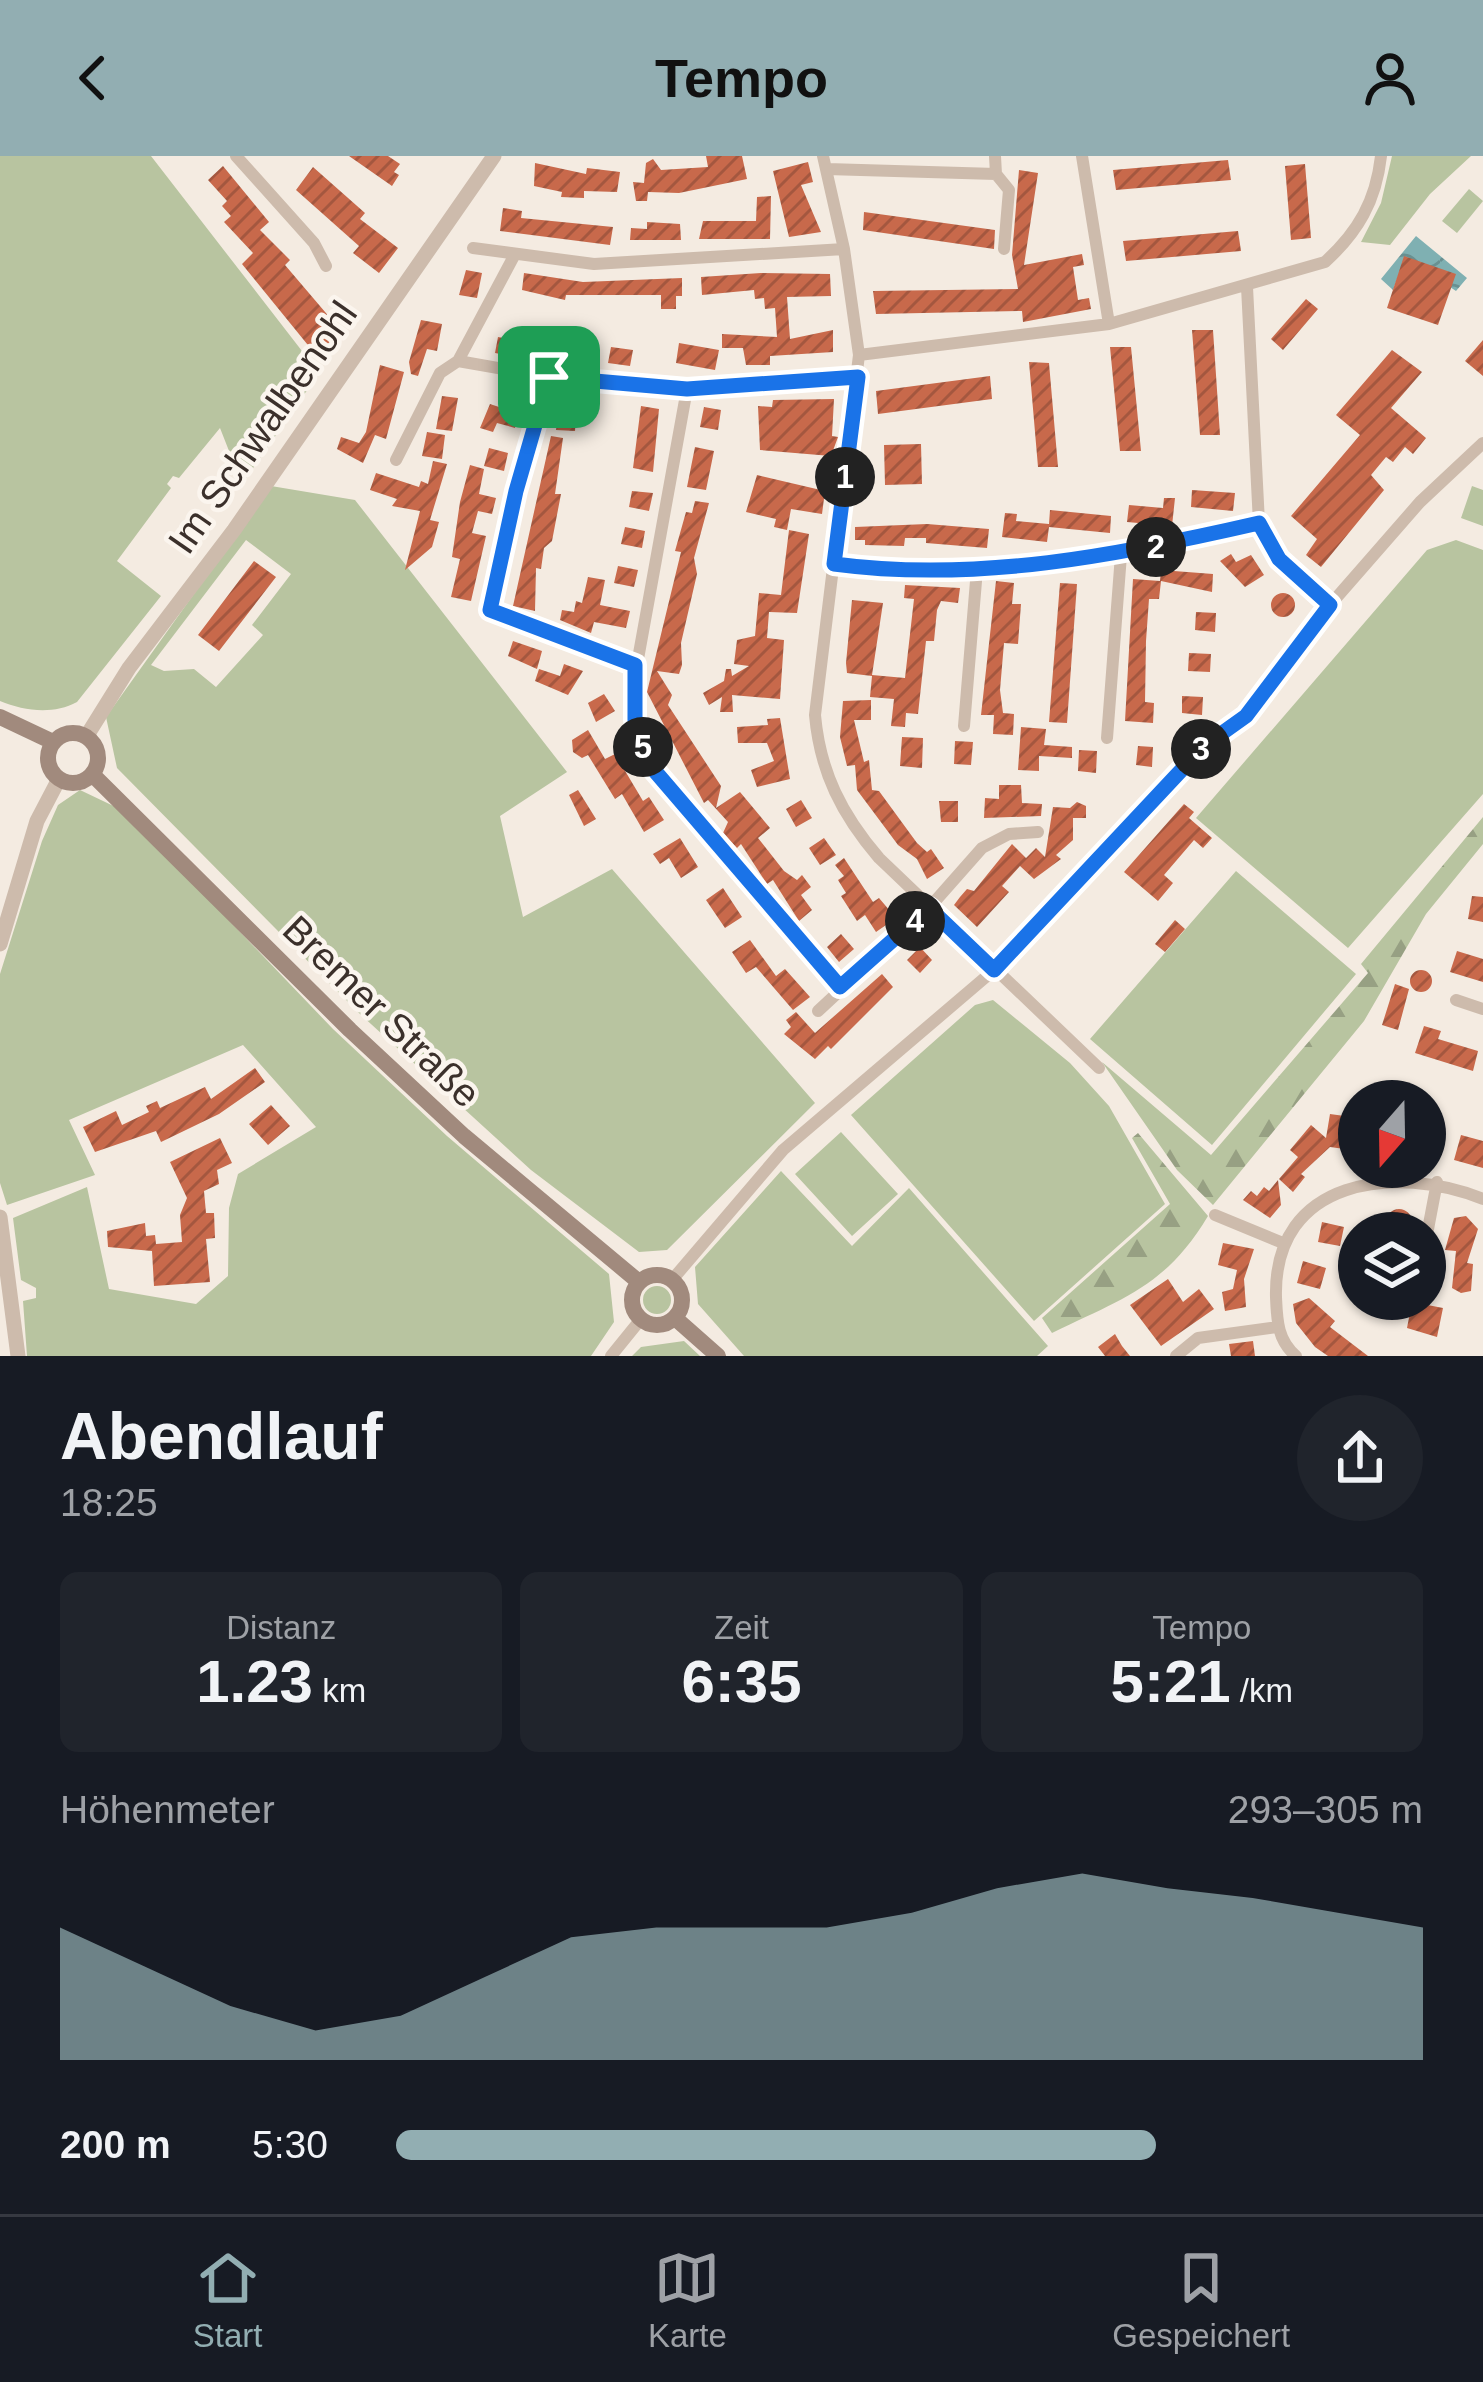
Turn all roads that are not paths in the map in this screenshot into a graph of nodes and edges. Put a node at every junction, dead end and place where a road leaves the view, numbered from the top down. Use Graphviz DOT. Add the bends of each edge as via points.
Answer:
graph roads {
  1 [pos="236,156"];
  2 [pos="494,156"];
  3 [pos="995,156"];
  4 [pos="1082,156"];
  5 [pos="1381,156"];
  6 [pos="825,163"];
  7 [pos="996,174"];
  8 [pos="473,248"];
  9 [pos="844,249"];
  10 [pos="1004,249"];
  11 [pos="514,256"];
  12 [pos="326,266"];
  13 [pos="1247,287"];
  14 [pos="1109,324"];
  15 [pos="859,355"];
  16 [pos="458,361"];
  17 [pos="549,377"];
  18 [pos="858,377"];
  19 [pos="687,389"];
  20 [pos="1483,443"];
  21 [pos="396,460"];
  22 [pos="1259,523"];
  23 [pos="1120,555"];
  24 [pos="834,564"];
  25 [pos="976,569"];
  26 [pos="1330,605"];
  27 [pos="635,665"];
  28 [pos="0,717"];
  29 [pos="964,726"];
  30 [pos="86,737"];
  31 [pos="1107,738"];
  32 [pos="53,742"];
  33 [pos="92,774"];
  34 [pos="59,779"];
  35 [pos="1038,832"];
  36 [pos="929,908"];
  37 [pos="0,944"];
  38 [pos="994,970"];
  39 [pos="840,987"];
  40 [pos="1456,1000"];
  41 [pos="1483,1009"];
  42 [pos="818,1011"];
  43 [pos="1100,1068"];
  44 [pos="1446,1185"];
  45 [pos="1380,1188"];
  46 [pos="1483,1199"];
  47 [pos="1215,1215"];
  48 [pos="0,1217"];
  49 [pos="1283,1244"];
  50 [pos="672,1280"];
  51 [pos="639,1282"];
  52 [pos="675,1318"];
  53 [pos="640,1319"];
  54 [pos="1277,1327"];
  55 [pos="18,1356"];
  56 [pos="611,1356"];
  57 [pos="718,1356"];
  58 [pos="1177,1356"];
  59 [pos="1296,1356"];
  1 -- 12 [label="street"];
  2 -- 30 [label="street, Im Schwalbenohl"];
  3 -- 7 [label="street"];
  4 -- 14 [label="street"];
  5 -- 13 [label="street" via="1352,237 1325,262"];
  6 -- 7 [label="street"];
  6 -- 9 [label="street"];
  7 -- 10 [label="street" via="1009,190"];
  8 -- 11 [label="street"];
  9 -- 11 [label="street" via="594,264"];
  9 -- 15 [label="street"];
  11 -- 16 [label="street"];
  13 -- 14 [label="street"];
  13 -- 22 [label="street"];
  14 -- 15 [label="street"];
  15 -- 18 [label="street"];
  16 -- 17 [label="street"];
  16 -- 21 [label="street" via="440,373"];
  17 -- 19 [label="street"];
  17 -- 27 [label="street" via="490,610"];
  18 -- 19 [label="street"];
  18 -- 24 [label="street"];
  19 -- 27 [label="street"];
  20 -- 26 [label="street"];
  22 -- 23 [label="street"];
  22 -- 26 [label="street" via="1279,559"];
  23 -- 25 [label="street"];
  23 -- 31 [label="street"];
  24 -- 25 [label="street"];
  24 -- 36 [label="street" via="815,715 821,756 853,827"];
  25 -- 29 [label="street"];
  26 -- 38 [label="street" via="1246,716 1204,746"];
  27 -- 39 [label="street" via="635,720 654,770"];
  28 -- 32 [label="main road"];
  30 -- 32 [label="main road" via="72,733"];
  30 -- 33 [label="main road" via="98,758"];
  32 -- 34 [label="main road" via="49,765"];
  33 -- 34 [label="main road" via="80,782"];
  33 -- 51 [label="main road, Bremer Straße" via="464,1136"];
  34 -- 37 [label="street" via="37,821"];
  35 -- 36 [label="street" via="993,839"];
  36 -- 38 [label="street"];
  36 -- 39 [label="street"];
  38 -- 43 [label="street"];
  38 -- 50 [label="street" via="783,1150"];
  39 -- 42 [label="street"];
  40 -- 41 [label="street"];
  44 -- 46 [label="street"];
  45 -- 49 [label="street" via="1311,1205"];
  47 -- 49 [label="street"];
  48 -- 55 [label="street"];
  49 -- 54 [label="street"];
  50 -- 51 [label="main road"];
  50 -- 52 [label="main road" via="682,1301"];
  51 -- 53 [label="main road" via="632,1301"];
  52 -- 53 [label="main road" via="654,1325"];
  52 -- 57 [label="main road"];
  53 -- 56 [label="street"];
  54 -- 58 [label="street" via="1198,1338"];
  54 -- 59 [label="street"];
}
